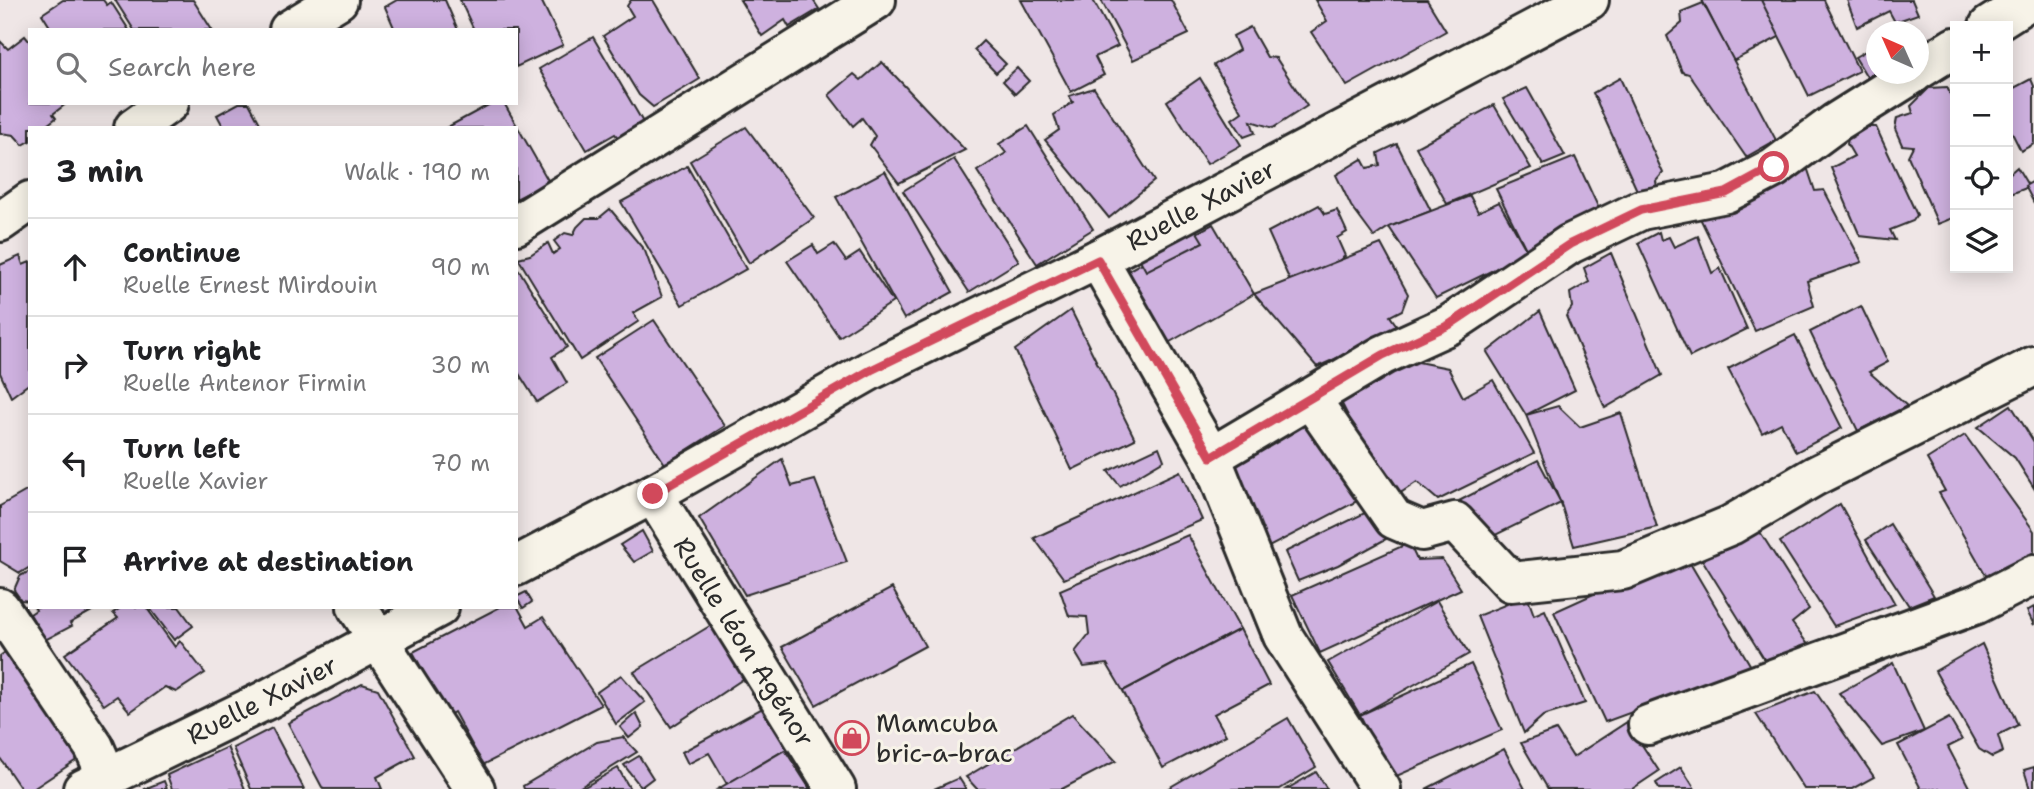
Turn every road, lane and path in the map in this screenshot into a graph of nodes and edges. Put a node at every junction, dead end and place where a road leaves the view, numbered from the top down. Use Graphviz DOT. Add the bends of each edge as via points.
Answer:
graph roads {
  1 [pos="338,0"];
  2 [pos="876,0"];
  3 [pos="1589,0"];
  4 [pos="2030,0"];
  5 [pos="1997,21"];
  6 [pos="292,28"];
  7 [pos="1950,50"];
  8 [pos="1929,64"];
  9 [pos="1897,84"];
  10 [pos="166,105"];
  11 [pos="137,126"];
  12 [pos="28,202"];
  13 [pos="0,222"];
  14 [pos="518,224"];
  15 [pos="1098,260"];
  16 [pos="2034,366"];
  17 [pos="1310,398"];
  18 [pos="1211,457"];
  19 [pos="653,494"];
  20 [pos="518,565"];
  21 [pos="2034,575"];
  22 [pos="0,608"];
  23 [pos="358,609"];
  24 [pos="435,609"];
  25 [pos="378,639"];
  26 [pos="1648,725"];
  27 [pos="95,783"];
  28 [pos="475,789"];
  29 [pos="836,789"];
  30 [pos="1381,789"];
  1 -- 6 [label="street"];
  2 -- 14 [label="street"];
  3 -- 15 [label="street, Ruelle Xavier"];
  4 -- 5 [label="street"];
  7 -- 8 [label="street"];
  9 -- 17 [label="street" via="1774,167 1726,193 1641,210 1570,244 1449,325 1383,355"];
  10 -- 11 [label="street"];
  12 -- 13 [label="street"];
  15 -- 18 [label="street"];
  15 -- 19 [label="street, Ruelle Xavier" via="871,370"];
  16 -- 17 [label="street" via="1815,476 1731,525 1623,570 1511,582 1455,522 1422,531 1394,519"];
  17 -- 18 [label="street"];
  18 -- 30 [label="street" via="1283,636"];
  19 -- 20 [label="street, Ruelle Xavier"];
  19 -- 29 [label="street, Ruelle léon Agénor"];
  21 -- 26 [label="street" via="1977,604"];
  22 -- 27 [label="street" via="94,747"];
  23 -- 25 [label="street"];
  24 -- 25 [label="street, Ruelle Xavier"];
  25 -- 27 [label="street, Ruelle Xavier" via="266,700"];
  25 -- 28 [label="street"];
}
